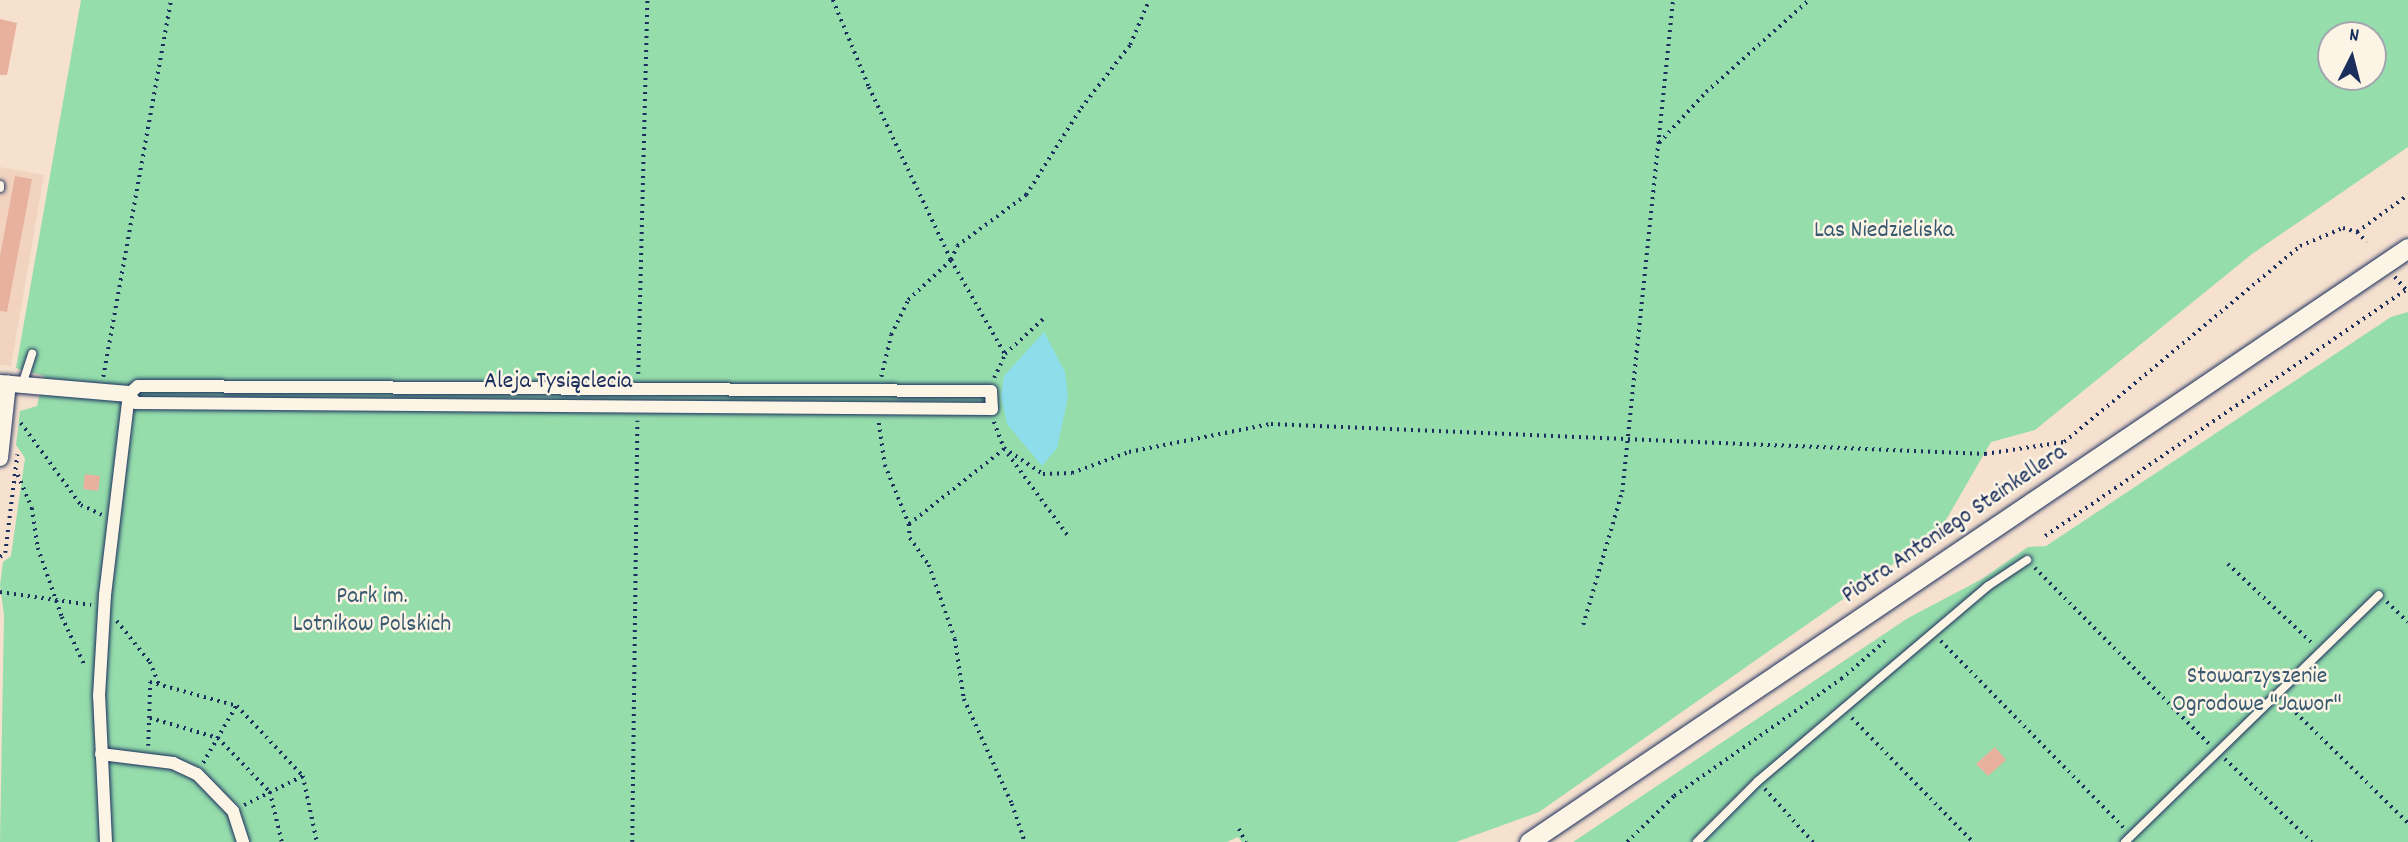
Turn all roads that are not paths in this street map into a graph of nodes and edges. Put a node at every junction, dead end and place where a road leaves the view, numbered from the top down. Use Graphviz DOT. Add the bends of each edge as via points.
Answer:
graph roads {
  1 [pos="2408,248"];
  2 [pos="32,354"];
  3 [pos="10,383"];
  4 [pos="129,394"];
  5 [pos="6,453"];
  6 [pos="2027,559"];
  7 [pos="2379,595"];
  8 [pos="101,754"];
  9 [pos="2128,839"];
  10 [pos="106,842"];
  11 [pos="243,842"];
  12 [pos="1528,842"];
  13 [pos="1697,842"];
  1 -- 12 [label="street, Piotra Antoniego Steinkellera"];
  2 -- 3 [label="lane"];
  3 -- 4 [label="street, Aleja Tysiąclecia"];
  3 -- 5 [label="street"];
  4 -- 4 [label="street, Aleja Tysiąclecia" via="136,403 992,409 991,391 138,386"];
  4 -- 8 [label="street" via="105,607 99,696"];
  6 -- 13 [label="lane" via="1933,632 1758,781"];
  7 -- 9 [label="lane"];
  8 -- 10 [label="street"];
  8 -- 11 [label="street" via="148,758 197,774 233,811"];
}
